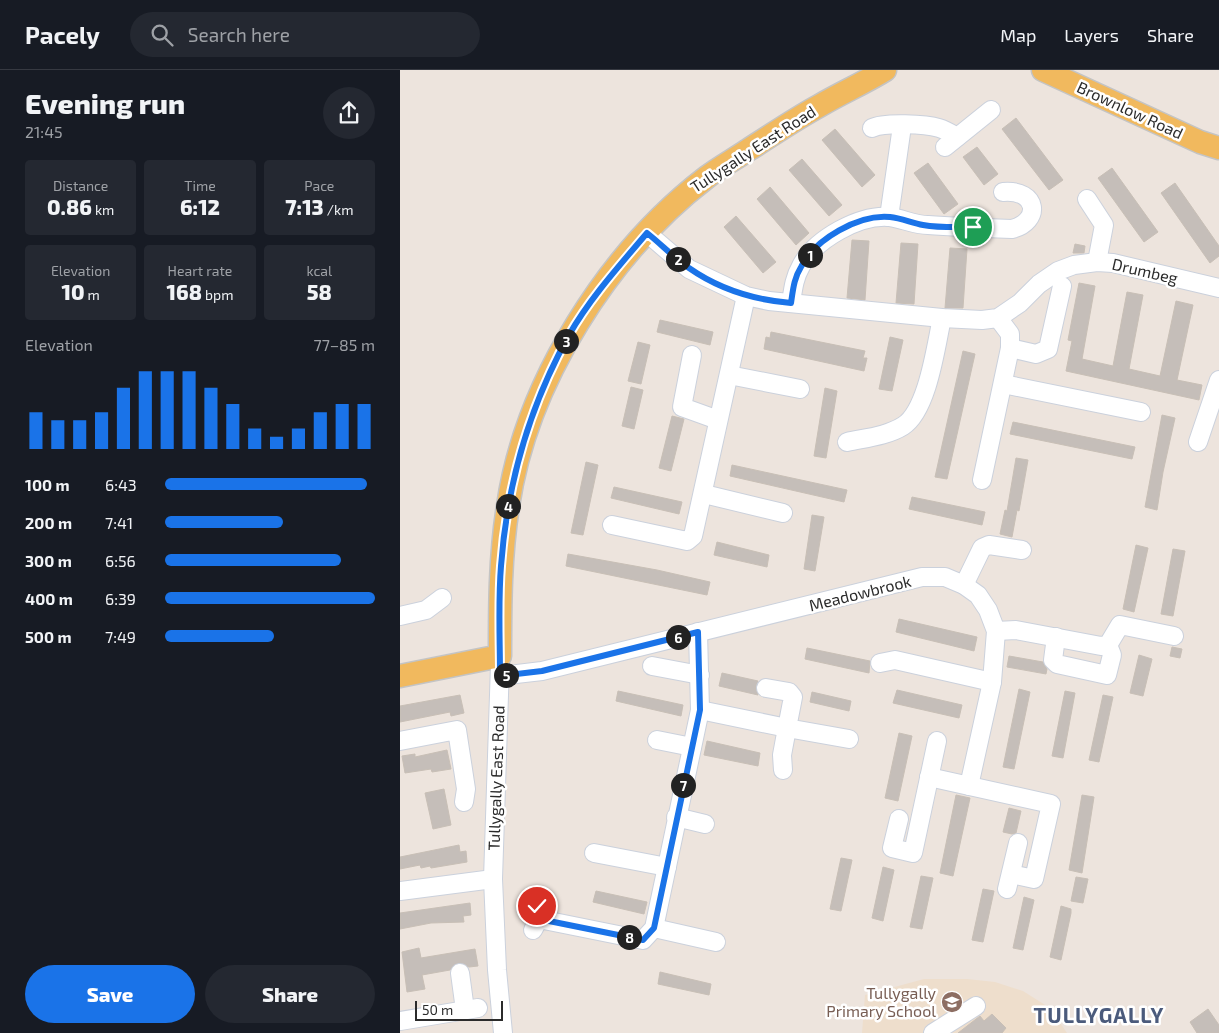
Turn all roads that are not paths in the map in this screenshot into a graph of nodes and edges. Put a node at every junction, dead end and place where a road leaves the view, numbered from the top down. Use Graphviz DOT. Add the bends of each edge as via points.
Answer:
graph roads {
  1 [pos="852,70"];
  2 [pos="886,70"];
  3 [pos="1042,70"];
  4 [pos="841,93"];
  5 [pos="991,110"];
  6 [pos="902,126"];
  7 [pos="872,128"];
  8 [pos="1219,148"];
  9 [pos="1004,192"];
  10 [pos="1086,199"];
  11 [pos="890,217"];
  12 [pos="647,233"];
  13 [pos="1097,262"];
  14 [pos="1062,286"];
  15 [pos="1219,288"];
  16 [pos="746,296"];
  17 [pos="791,303"];
  18 [pos="942,318"];
  19 [pos="998,318"];
  20 [pos="1010,348"];
  21 [pos="692,355"];
  22 [pos="729,375"];
  23 [pos="1219,380"];
  24 [pos="1003,384"];
  25 [pos="800,389"];
  26 [pos="1141,412"];
  27 [pos="718,420"];
  28 [pos="847,442"];
  29 [pos="1198,442"];
  30 [pos="982,480"];
  31 [pos="704,494"];
  32 [pos="784,512"];
  33 [pos="612,525"];
  34 [pos="1022,550"];
  35 [pos="964,585"];
  36 [pos="442,598"];
  37 [pos="400,616"];
  38 [pos="996,631"];
  39 [pos="698,632"];
  40 [pos="1174,636"];
  41 [pos="1056,637"];
  42 [pos="1108,645"];
  43 [pos="880,663"];
  44 [pos="500,666"];
  45 [pos="652,666"];
  46 [pos="700,675"];
  47 [pos="400,676"];
  48 [pos="992,682"];
  49 [pos="766,688"];
  50 [pos="700,710"];
  51 [pos="787,728"];
  52 [pos="849,739"];
  53 [pos="657,740"];
  54 [pos="400,741"];
  55 [pos="937,741"];
  56 [pos="692,747"];
  57 [pos="783,770"];
  58 [pos="929,777"];
  59 [pos="969,786"];
  60 [pos="464,802"];
  61 [pos="676,817"];
  62 [pos="899,819"];
  63 [pos="705,824"];
  64 [pos="1018,843"];
  65 [pos="594,853"];
  66 [pos="667,867"];
  67 [pos="493,879"];
  68 [pos="400,891"];
  69 [pos="536,918"];
  70 [pos="654,928"];
  71 [pos="716,942"];
  72 [pos="460,973"];
  73 [pos="976,1006"];
  74 [pos="400,1021"];
  75 [pos="503,1033"];
  76 [pos="933,1033"];
  1 -- 4 [label="main road"];
  2 -- 4 [label="main road, Tullygally East Road"];
  3 -- 8 [label="main road, Brownlow Road"];
  4 -- 12 [label="main road, Tullygally East Road" via="709,175"];
  5 -- 6 [label="street" via="951,142 940,128"];
  6 -- 7 [label="street" via="885,124"];
  6 -- 11 [label="street"];
  9 -- 11 [label="street" via="1018,191 1031,203 1028,219 1020,227 924,225"];
  10 -- 13 [label="street" via="1104,225"];
  11 -- 17 [label="street" via="866,218 845,226 820,245 802,264 794,280"];
  12 -- 16 [label="street" via="689,269"];
  12 -- 44 [label="main road, Tullygally East Road" via="604,285 570,334 543,387 522,445 508,504 500,568"];
  13 -- 15 [label="street, Drumbeg" via="1113,262"];
  13 -- 19 [label="street, Drumbeg" via="1058,271"];
  14 -- 20 [label="street" via="1048,350 1036,354"];
  16 -- 17 [label="street"];
  16 -- 22 [label="street"];
  17 -- 18 [label="street"];
  18 -- 19 [label="street"];
  18 -- 28 [label="street" via="923,396 915,413 904,426"];
  19 -- 20 [label="street" via="1010,334"];
  20 -- 24 [label="street"];
  21 -- 27 [label="street" via="682,408"];
  22 -- 25 [label="street"];
  22 -- 27 [label="street"];
  23 -- 29 [label="street"];
  24 -- 26 [label="street"];
  24 -- 30 [label="street"];
  27 -- 31 [label="street"];
  31 -- 32 [label="street"];
  31 -- 33 [label="street" via="693,536 687,541"];
  34 -- 35 [label="street" via="989,545 982,548"];
  35 -- 38 [label="street, Meadowbrook" via="978,595"];
  35 -- 39 [label="street, Meadowbrook" via="945,577 922,577"];
  36 -- 37 [label="street" via="429,617"];
  38 -- 41 [label="street" via="1016,630"];
  38 -- 48 [label="street, Meadowbrook"];
  39 -- 44 [label="street, Meadowbrook" via="542,671"];
  39 -- 46 [label="street"];
  40 -- 42 [label="street" via="1120,625"];
  41 -- 42 [label="street"];
  41 -- 42 [label="street" via="1053,660 1057,664 1107,675 1112,655"];
  43 -- 48 [label="street" via="895,660"];
  44 -- 47 [label="main road"];
  44 -- 67 [label="street, Tullygally East Road"];
  45 -- 46 [label="street"];
  46 -- 50 [label="street"];
  48 -- 59 [label="street, Meadowbrook"];
  49 -- 51 [label="street" via="789,692 793,697"];
  50 -- 51 [label="street"];
  50 -- 56 [label="street"];
  51 -- 52 [label="street"];
  51 -- 57 [label="street"];
  53 -- 56 [label="street"];
  54 -- 60 [label="street" via="457,730 466,789"];
  55 -- 58 [label="street"];
  56 -- 61 [label="street"];
  58 -- 59 [label="street"];
  58 -- 62 [label="street" via="913,853 892,848"];
  59 -- 64 [label="street" via="1050,804 1034,879 1009,882"];
  61 -- 63 [label="street"];
  61 -- 66 [label="street"];
  65 -- 66 [label="street"];
  66 -- 70 [label="street"];
  67 -- 68 [label="street"];
  67 -- 75 [label="street, Tullygally East Road"];
  69 -- 70 [label="street" via="643,940"];
  70 -- 71 [label="street"];
  72 -- 74 [label="street" via="472,1009"];
  73 -- 76 [label="street"];
}
